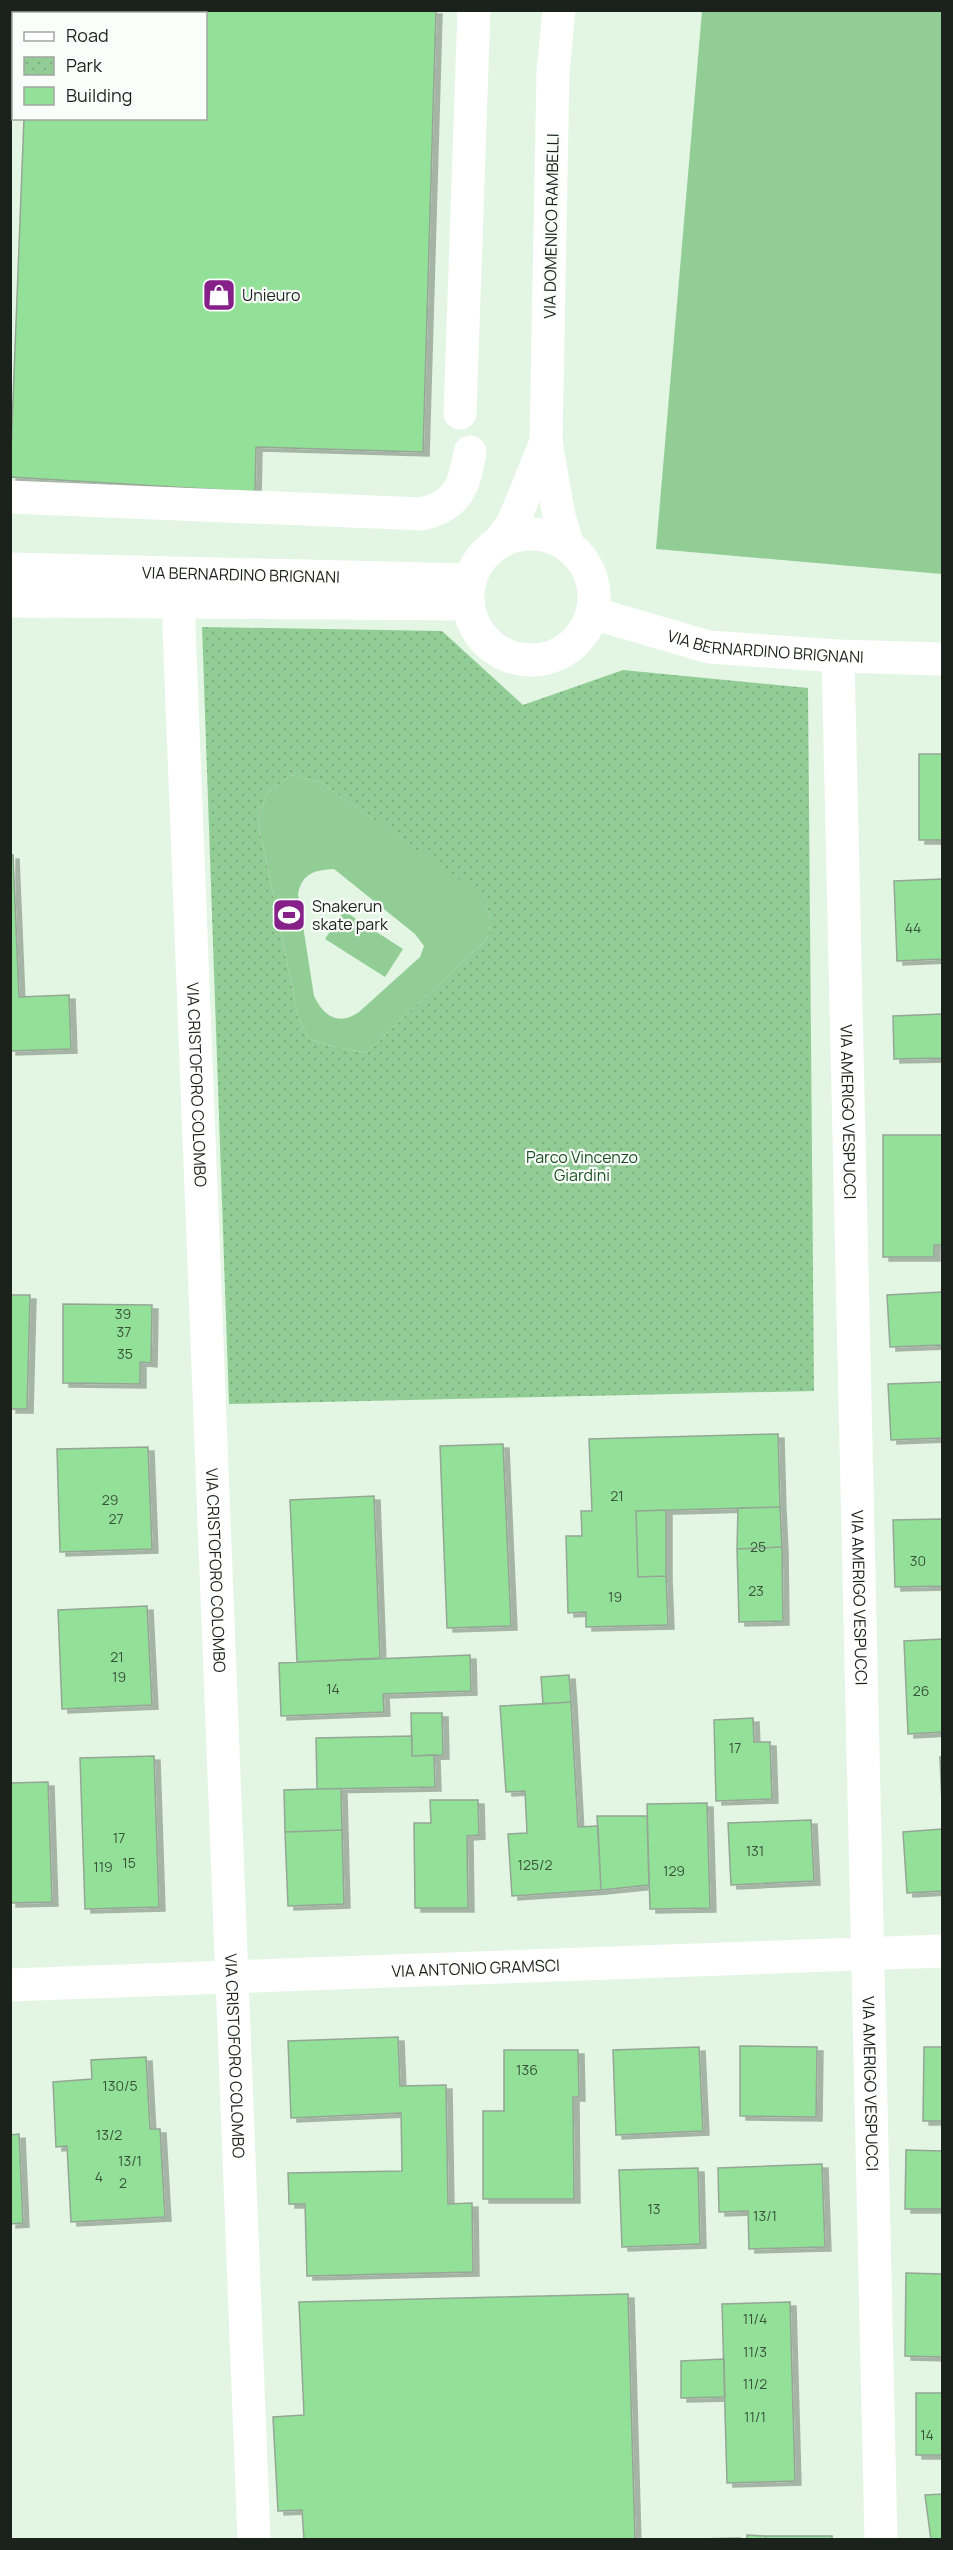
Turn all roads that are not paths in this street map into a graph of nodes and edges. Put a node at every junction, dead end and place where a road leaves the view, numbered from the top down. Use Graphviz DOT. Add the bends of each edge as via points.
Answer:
graph roads {
  1 [pos="474,10"];
  2 [pos="559,10"];
  3 [pos="460,413"];
  4 [pos="546,442"];
  5 [pos="470,452"];
  6 [pos="10,497"];
  7 [pos="499,542"];
  8 [pos="568,546"];
  9 [pos="10,569"];
  10 [pos="469,592"];
  11 [pos="10,601"];
  12 [pos="178,602"];
  13 [pos="592,613"];
  14 [pos="838,656"];
  15 [pos="942,659"];
  16 [pos="942,1952"];
  17 [pos="867,1955"];
  18 [pos="233,1976"];
  19 [pos="10,1985"];
  20 [pos="254,2540"];
  21 [pos="880,2540"];
  1 -- 3 [label="street"];
  2 -- 4 [label="street, VIA DOMENICO RAMBELLI" via="554,72"];
  4 -- 7 [label="street" via="513,523"];
  4 -- 8 [label="street"];
  5 -- 6 [label="street" via="465,481 456,497 438,510 422,514"];
  7 -- 8 [label="street" via="534,534"];
  7 -- 10 [label="street" via="477,565"];
  8 -- 13 [label="street" via="591,576"];
  9 -- 10 [label="street, VIA BERNARDINO BRIGNANI"];
  10 -- 12 [label="street, VIA BERNARDINO BRIGNANI"];
  10 -- 13 [label="street" via="473,621 482,637 494,649 527,660 544,659 575,644"];
  11 -- 12 [label="street, VIA BERNARDINO BRIGNANI"];
  12 -- 18 [label="street, VIA CRISTOFORO COLOMBO"];
  13 -- 14 [label="street, VIA BERNARDINO BRIGNANI" via="709,647"];
  14 -- 15 [label="street, VIA BERNARDINO BRIGNANI"];
  14 -- 17 [label="street, VIA AMERIGO VESPUCCI"];
  16 -- 17 [label="street, VIA ANTONIO GRAMSCI"];
  17 -- 18 [label="street, VIA ANTONIO GRAMSCI"];
  17 -- 21 [label="street, VIA AMERIGO VESPUCCI"];
  18 -- 19 [label="street, VIA ANTONIO GRAMSCI"];
  18 -- 20 [label="street, VIA CRISTOFORO COLOMBO"];
}
